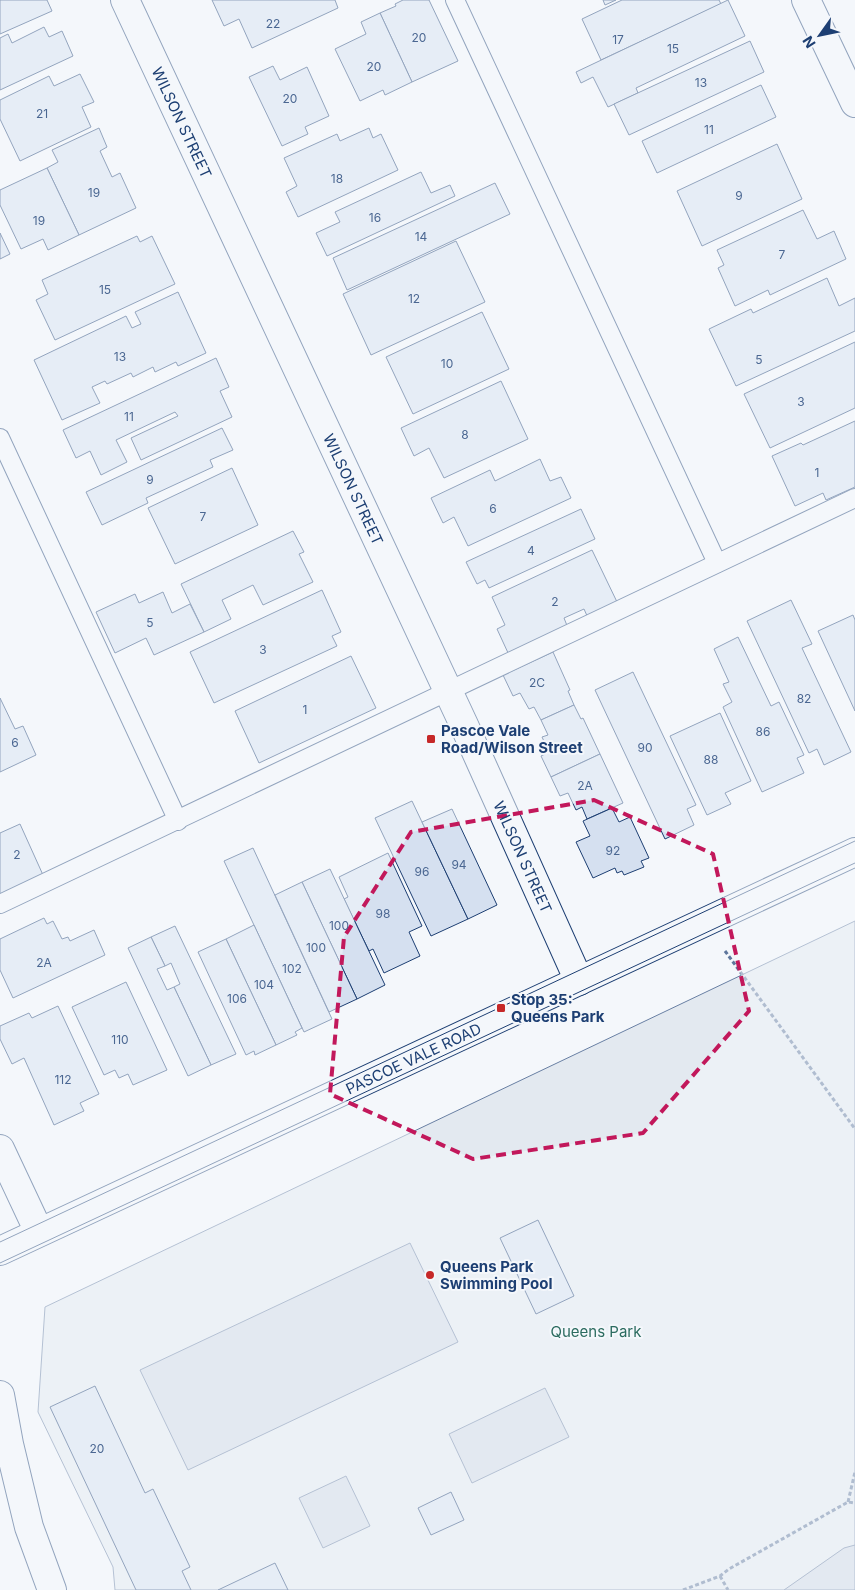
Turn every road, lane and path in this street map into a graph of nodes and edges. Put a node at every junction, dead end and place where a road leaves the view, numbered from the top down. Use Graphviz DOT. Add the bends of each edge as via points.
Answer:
graph roads {
  1 [pos="125,0"];
  2 [pos="456,0"];
  3 [pos="806,0"];
  4 [pos="855,103"];
  5 [pos="0,438"];
  6 [pos="855,498"];
  7 [pos="717,563"];
  8 [pos="448,692"];
  9 [pos="178,821"];
  10 [pos="855,852"];
  11 [pos="0,904"];
  12 [pos="720,944"];
  13 [pos="579,981"];
  14 [pos="855,1130"];
  15 [pos="0,1148"];
  16 [pos="38,1232"];
  17 [pos="0,1251"];
  18 [pos="0,1395"];
  19 [pos="0,1472"];
  20 [pos="855,1472"];
  21 [pos="848,1502"];
  22 [pos="855,1503"];
  23 [pos="29,1527"];
  24 [pos="720,1576"];
  25 [pos="52,1590"];
  26 [pos="683,1590"];
  27 [pos="728,1590"];
  1 -- 8 [label="street, WILSON STREET"];
  2 -- 7 [label="lane"];
  3 -- 4 [label="street"];
  5 -- 9 [label="lane"];
  6 -- 7 [label="lane"];
  7 -- 8 [label="lane"];
  8 -- 9 [label="lane"];
  8 -- 13 [label="street, WILSON STREET"];
  9 -- 11 [label="lane"];
  10 -- 13 [label="street, PASCOE VALE ROAD"];
  12 -- 14 [label="path"];
  13 -- 16 [label="street, PASCOE VALE ROAD"];
  15 -- 16 [label="street"];
  16 -- 17 [label="street, PASCOE VALE ROAD"];
  18 -- 23 [label="street"];
  19 -- 23 [label="street"];
  20 -- 21 [label="path"];
  21 -- 22 [label="path"];
  21 -- 24 [label="path"];
  23 -- 25 [label="street"];
  24 -- 26 [label="path"];
  24 -- 27 [label="path"];
}
